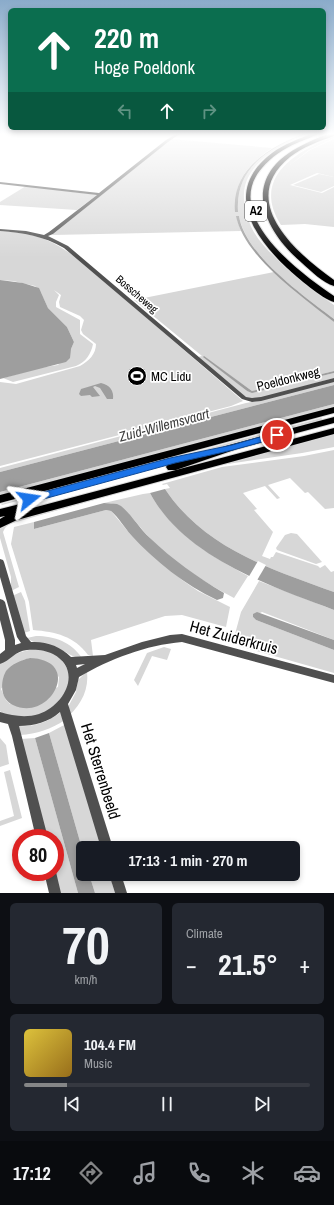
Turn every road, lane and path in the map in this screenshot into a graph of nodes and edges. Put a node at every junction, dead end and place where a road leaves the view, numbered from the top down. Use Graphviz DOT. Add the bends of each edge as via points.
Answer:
graph roads {
  1 [pos="124,175"];
  2 [pos="254,175"];
  3 [pos="260,175"];
  4 [pos="271,175"];
  5 [pos="0,183"];
  6 [pos="100,194"];
  7 [pos="269,216"];
  8 [pos="0,230"];
  9 [pos="45,236"];
  10 [pos="334,275"];
  11 [pos="334,284"];
  12 [pos="334,293"];
  13 [pos="334,300"];
  14 [pos="334,380"];
  15 [pos="247,400"];
  16 [pos="333,416"];
  17 [pos="334,427"];
  18 [pos="334,431"];
  19 [pos="233,447"];
  20 [pos="179,465"];
  21 [pos="0,499"];
  22 [pos="2,511"];
  23 [pos="0,524"];
  24 [pos="0,562"];
  25 [pos="0,602"];
  26 [pos="28,646"];
  27 [pos="10,651"];
  28 [pos="104,659"];
  29 [pos="0,660"];
  30 [pos="68,661"];
  31 [pos="74,675"];
  32 [pos="334,679"];
  33 [pos="63,704"];
  34 [pos="0,717"];
  35 [pos="12,721"];
  36 [pos="40,829"];
  37 [pos="105,841"];
  38 [pos="52,881"];
  39 [pos="117,881"];
  40 [pos="55,893"];
  41 [pos="121,893"];
  1 -- 6 [label="street"];
  2 -- 13 [label="highway, A2" via="248,201 251,216 258,230 272,249 297,273"];
  3 -- 12 [label="highway, A2" via="254,192 254,203 260,223 280,249 305,272"];
  4 -- 7 [label="highway, A2" via="265,190 265,204"];
  5 -- 6 [label="street"];
  6 -- 9 [label="street"];
  7 -- 10 [label="highway, A2" via="296,246"];
  7 -- 11 [label="highway, A2" via="275,229 289,247"];
  8 -- 9 [label="street, Bosscheweg"];
  9 -- 15 [label="street, Bosscheweg" via="66,247"];
  14 -- 15 [label="street, Poeldonkweg" via="261,399"];
  16 -- 19 [label="highway"];
  16 -- 21 [label="highway"];
  17 -- 20 [label="highway"];
  18 -- 23 [label="highway" via="13,517"];
  19 -- 20 [label="highway"];
  19 -- 22 [label="highway" via="174,460"];
  20 -- 22 [label="highway"];
  24 -- 26 [label="street" via="22,637"];
  25 -- 27 [label="street" via="10,640"];
  26 -- 27 [label="street"];
  26 -- 30 [label="street" via="56,650"];
  27 -- 29 [label="street"];
  28 -- 30 [label="street, Het Zuiderkruis"];
  28 -- 31 [label="street, Het Zuiderkruis"];
  28 -- 32 [label="street, Het Zuiderkruis" via="170,638 182,638"];
  30 -- 31 [label="street"];
  31 -- 33 [label="street" via="71,691"];
  33 -- 35 [label="street" via="54,712 35,720"];
  33 -- 37 [label="street, Het Sterrenbeeld"];
  34 -- 35 [label="street"];
  35 -- 36 [label="street"];
  38 -- 40 [label="street"];
  39 -- 41 [label="street"];
}
